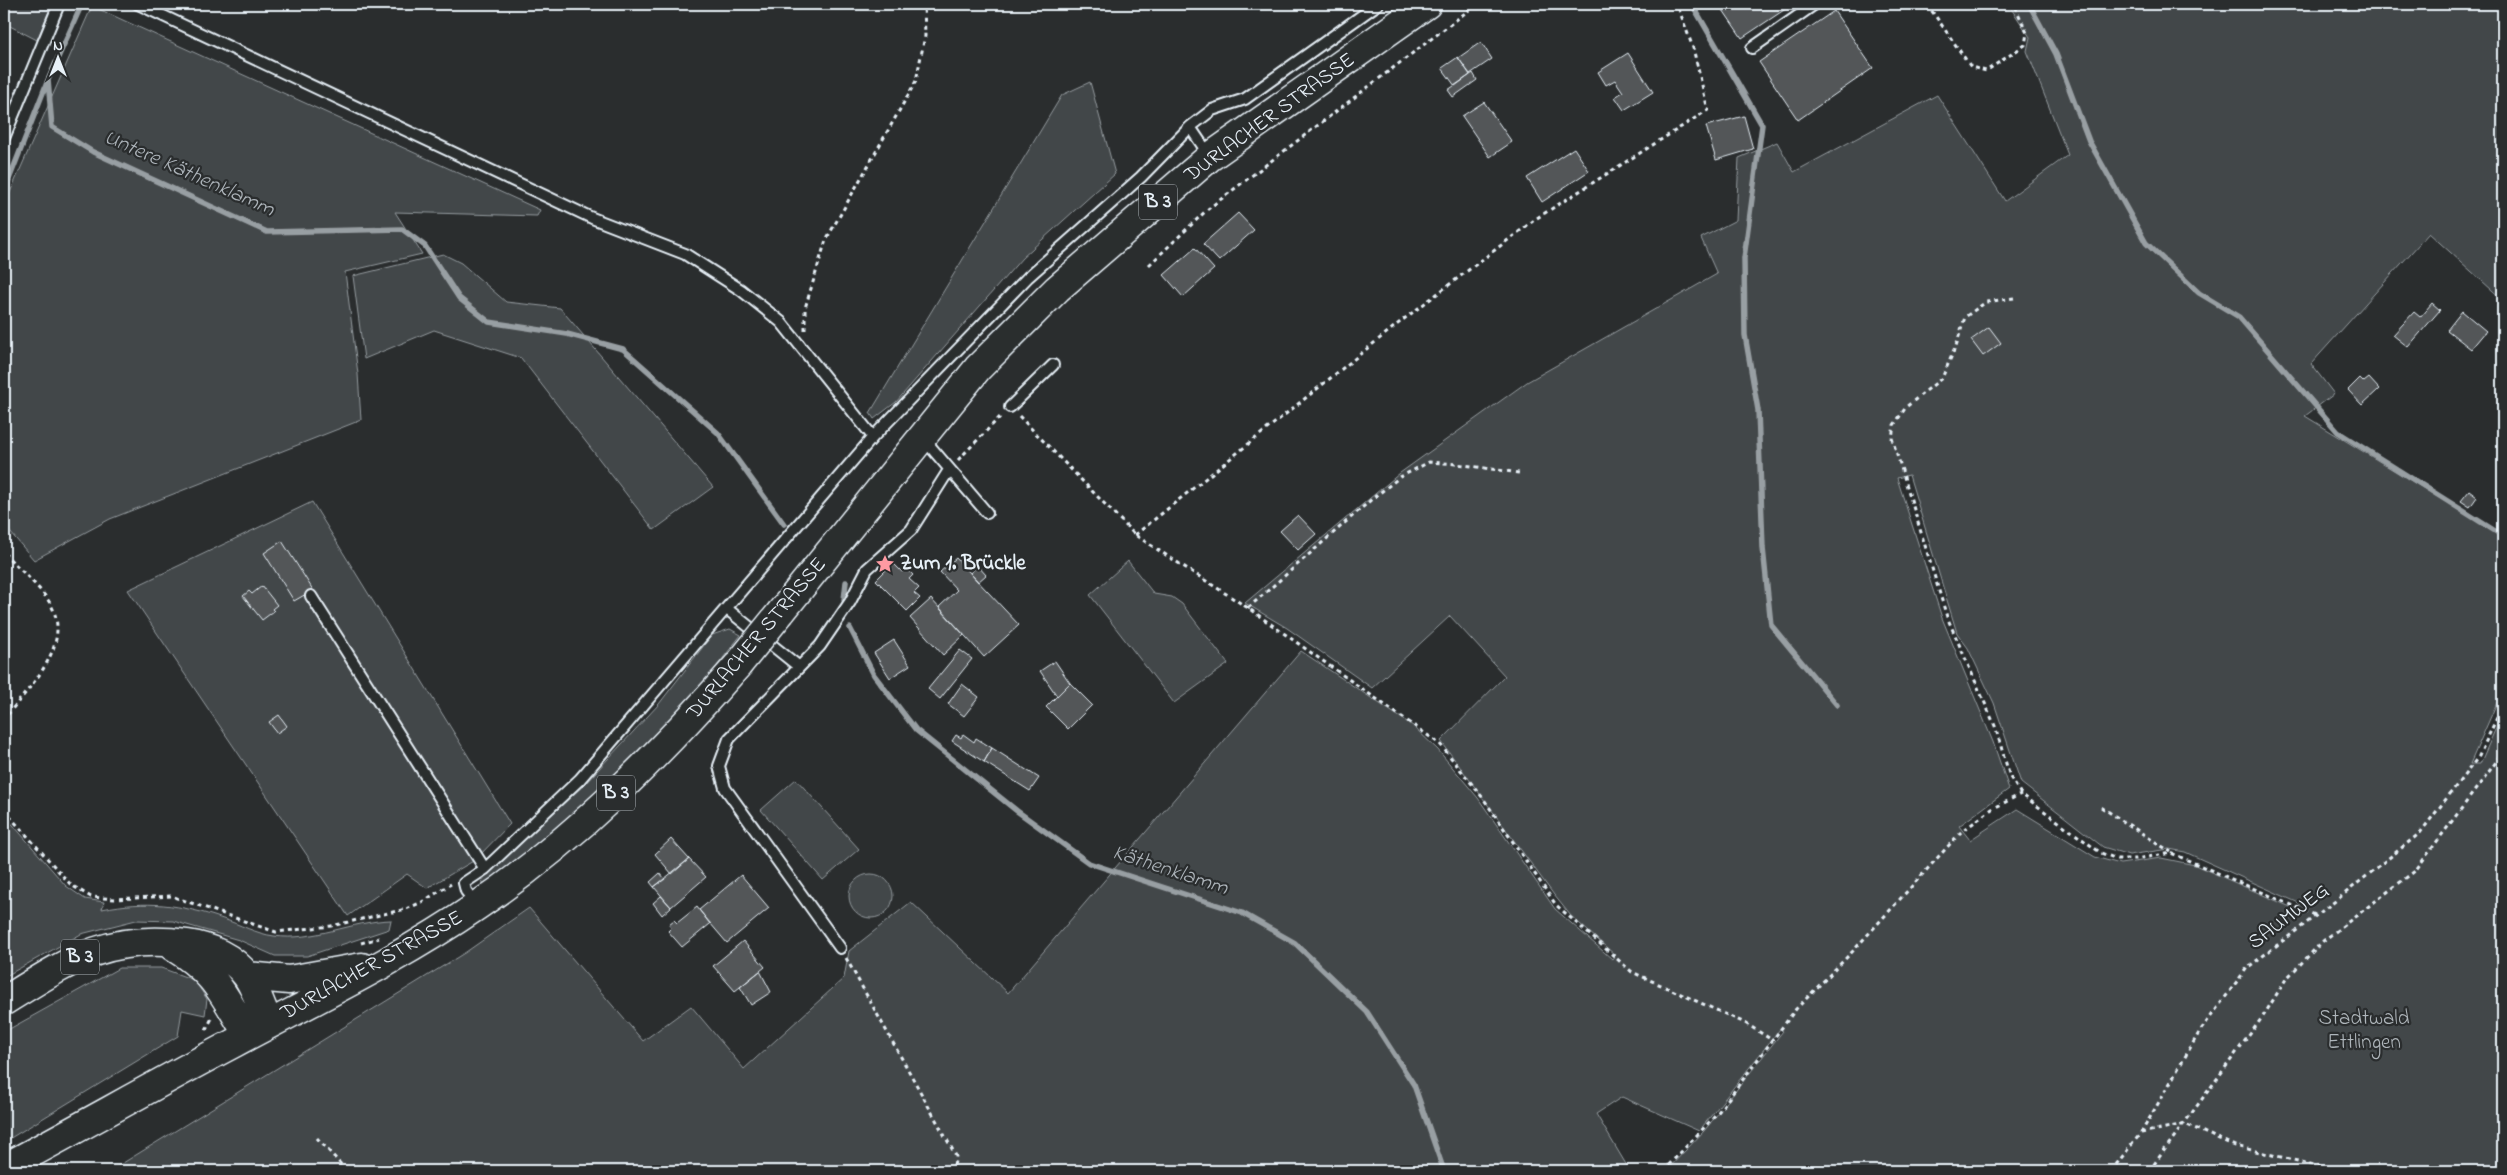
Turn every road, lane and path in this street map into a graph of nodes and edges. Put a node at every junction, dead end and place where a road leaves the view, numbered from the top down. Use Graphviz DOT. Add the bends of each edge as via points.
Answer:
graph roads {
  1 [pos="59,4"];
  2 [pos="138,4"];
  3 [pos="924,4"];
  4 [pos="1378,4"];
  5 [pos="1427,4"];
  6 [pos="1477,4"];
  7 [pos="1677,4"];
  8 [pos="1815,4"];
  9 [pos="1928,4"];
  10 [pos="2014,4"];
  11 [pos="1752,48"];
  12 [pos="1190,127"];
  13 [pos="4,138"];
  14 [pos="1210,157"];
  15 [pos="1149,265"];
  16 [pos="2014,298"];
  17 [pos="805,353"];
  18 [pos="1054,365"];
  19 [pos="1010,407"];
  20 [pos="922,437"];
  21 [pos="873,438"];
  22 [pos="949,470"];
  23 [pos="1519,473"];
  24 [pos="987,512"];
  25 [pos="1134,535"];
  26 [pos="4,552"];
  27 [pos="311,596"];
  28 [pos="1248,608"];
  29 [pos="727,609"];
  30 [pos="798,666"];
  31 [pos="2503,705"];
  32 [pos="4,719"];
  33 [pos="2503,749"];
  34 [pos="2021,794"];
  35 [pos="2101,807"];
  36 [pos="4,810"];
  37 [pos="2171,853"];
  38 [pos="486,868"];
  39 [pos="464,883"];
  40 [pos="478,906"];
  41 [pos="2315,915"];
  42 [pos="165,941"];
  43 [pos="840,948"];
  44 [pos="385,964"];
  45 [pos="247,976"];
  46 [pos="4,1002"];
  47 [pos="258,1030"];
  48 [pos="1772,1040"];
  49 [pos="2185,1124"];
  50 [pos="2141,1133"];
  51 [pos="317,1138"];
  52 [pos="4,1168"];
  53 [pos="346,1171"];
  54 [pos="954,1171"];
  55 [pos="1663,1171"];
  56 [pos="2111,1171"];
  57 [pos="2149,1171"];
  58 [pos="2339,1171"];
  1 -- 13 [label="lane"];
  2 -- 17 [label="lane" via="592,218 685,254 741,290 781,322"];
  3 -- 17 [label="path" via="925,36 916,80 826,240 805,308"];
  4 -- 12 [label="lane" via="1245,99 1212,110"];
  5 -- 14 [label="main road, DURLACHER STRASSE / B 3"];
  6 -- 15 [label="path" via="1208,209"];
  7 -- 25 [label="path" via="1694,48 1708,110 1537,218 1404,319"];
  8 -- 11 [label="lane"];
  9 -- 10 [label="path" via="1971,67 1986,71 2025,45 2027,33"];
  12 -- 14 [label="lane"];
  12 -- 21 [label="lane" via="1141,177 1028,277"];
  14 -- 20 [label="main road, DURLACHER STRASSE / B 3" via="1057,289 978,368"];
  16 -- 34 [label="path" via="1986,302 1965,316 1942,378 1906,407 1894,425 1892,438 1947,618 1995,726 2010,777"];
  17 -- 21 [label="lane"];
  18 -- 19 [label="lane"];
  19 -- 22 [label="path"];
  19 -- 25 [label="path"];
  20 -- 22 [label="lane"];
  20 -- 40 [label="main road, DURLACHER STRASSE / B 3, bridge" via="738,665 647,764 585,822"];
  21 -- 29 [label="lane"];
  22 -- 24 [label="lane"];
  22 -- 30 [label="lane" via="911,530 867,569 850,602 820,646"];
  23 -- 28 [label="path" via="1429,462 1400,477 1372,499"];
  25 -- 28 [label="path"];
  26 -- 32 [label="path" via="48,601 58,624 56,642 47,665"];
  27 -- 38 [label="lane"];
  28 -- 48 [label="path" via="1440,744 1483,798 1556,905 1632,972 1745,1023"];
  29 -- 30 [label="lane"];
  29 -- 38 [label="lane" via="580,779"];
  30 -- 43 [label="lane" via="729,739 719,766 725,788"];
  31 -- 41 [label="path, SAUMWEG" via="2479,756 2420,833"];
  33 -- 49 [label="path" via="2415,871 2323,941 2286,979 2264,1015"];
  34 -- 37 [label="path" via="2101,853 2117,859 2136,859"];
  34 -- 48 [label="path" via="1992,808 1960,833 1853,952 1796,1009"];
  35 -- 37 [label="path"];
  36 -- 39 [label="path" via="71,885 91,897 171,896 276,932 331,926 406,909 452,883"];
  37 -- 41 [label="path"];
  38 -- 39 [label="lane"];
  39 -- 40 [label="lane" via="466,892"];
  40 -- 44 [label="main road, DURLACHER STRASSE / B 3"];
  41 -- 50 [label="path, SAUMWEG" via="2246,968 2200,1031"];
  42 -- 45 [label="main road" via="217,952"];
  42 -- 46 [label="main road, B 3" via="137,941 102,948 61,966"];
  42 -- 47 [label="main road" via="195,960"];
  43 -- 54 [label="path" via="956,1156"];
  44 -- 45 [label="main road" via="289,980"];
  44 -- 47 [label="main road, DURLACHER STRASSE / B 3"];
  45 -- 47 [label="main road"];
  47 -- 52 [label="main road, DURLACHER STRASSE / B 3"];
  48 -- 55 [label="path" via="1716,1115"];
  49 -- 50 [label="path"];
  49 -- 57 [label="path"];
  49 -- 58 [label="path" via="2235,1146"];
  50 -- 56 [label="path, SAUMWEG"];
  51 -- 53 [label="path"];
}
